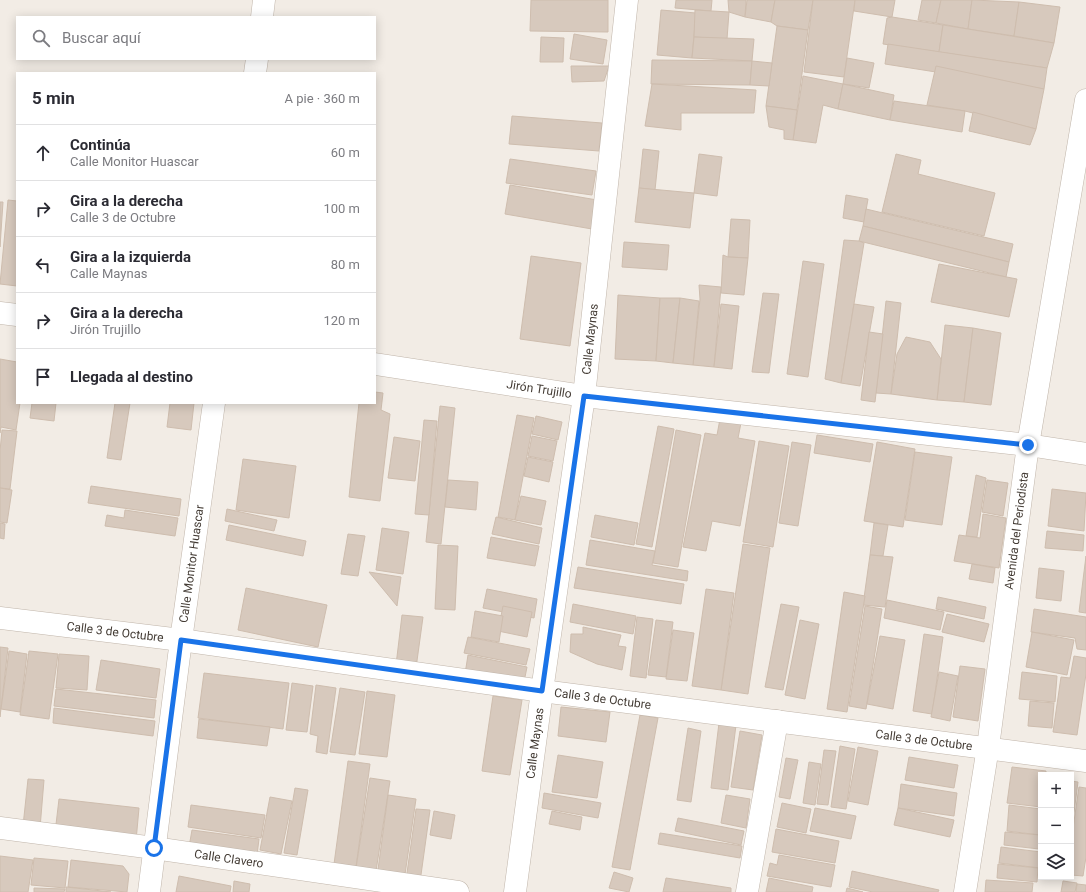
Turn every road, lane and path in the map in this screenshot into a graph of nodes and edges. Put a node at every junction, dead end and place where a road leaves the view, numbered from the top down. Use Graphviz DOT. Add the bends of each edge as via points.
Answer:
graph roads {
  1 [pos="264,0"];
  2 [pos="627,0"];
  3 [pos="262,16"];
  4 [pos="257,60"];
  5 [pos="256,72"];
  6 [pos="1086,100"];
  7 [pos="0,313"];
  8 [pos="16,316"];
  9 [pos="376,364"];
  10 [pos="584,396"];
  11 [pos="214,404"];
  12 [pos="1028,445"];
  13 [pos="1086,454"];
  14 [pos="0,618"];
  15 [pos="181,640"];
  16 [pos="542,691"];
  17 [pos="777,721"];
  18 [pos="988,748"];
  19 [pos="1086,761"];
  20 [pos="0,828"];
  21 [pos="154,848"];
  22 [pos="149,892"];
  23 [pos="458,892"];
  24 [pos="515,892"];
  25 [pos="747,892"];
  26 [pos="965,892"];
  1 -- 3 [label="street"];
  2 -- 10 [label="street, Calle Maynas"];
  4 -- 5 [label="street"];
  6 -- 12 [label="street, Avenida del Periodista"];
  7 -- 8 [label="street"];
  9 -- 10 [label="street, Jirón Trujillo"];
  10 -- 12 [label="street, Jirón Trujillo"];
  10 -- 16 [label="street, Calle Maynas"];
  11 -- 15 [label="street, Calle Monitor Huascar"];
  12 -- 13 [label="street, Jirón Trujillo"];
  12 -- 18 [label="street, Avenida del Periodista"];
  14 -- 15 [label="street, Calle 3 de Octubre"];
  15 -- 16 [label="street, Calle 3 de Octubre"];
  15 -- 21 [label="street, Calle Monitor Huascar"];
  16 -- 17 [label="street, Calle 3 de Octubre"];
  16 -- 24 [label="street, Calle Maynas"];
  17 -- 18 [label="street, Calle 3 de Octubre"];
  17 -- 25 [label="street"];
  18 -- 19 [label="street, Calle 3 de Octubre"];
  18 -- 26 [label="street, Avenida del Periodista"];
  20 -- 21 [label="street, Calle Clavero"];
  21 -- 22 [label="street, Calle Monitor Huascar"];
  21 -- 23 [label="street, Calle Clavero"];
}
